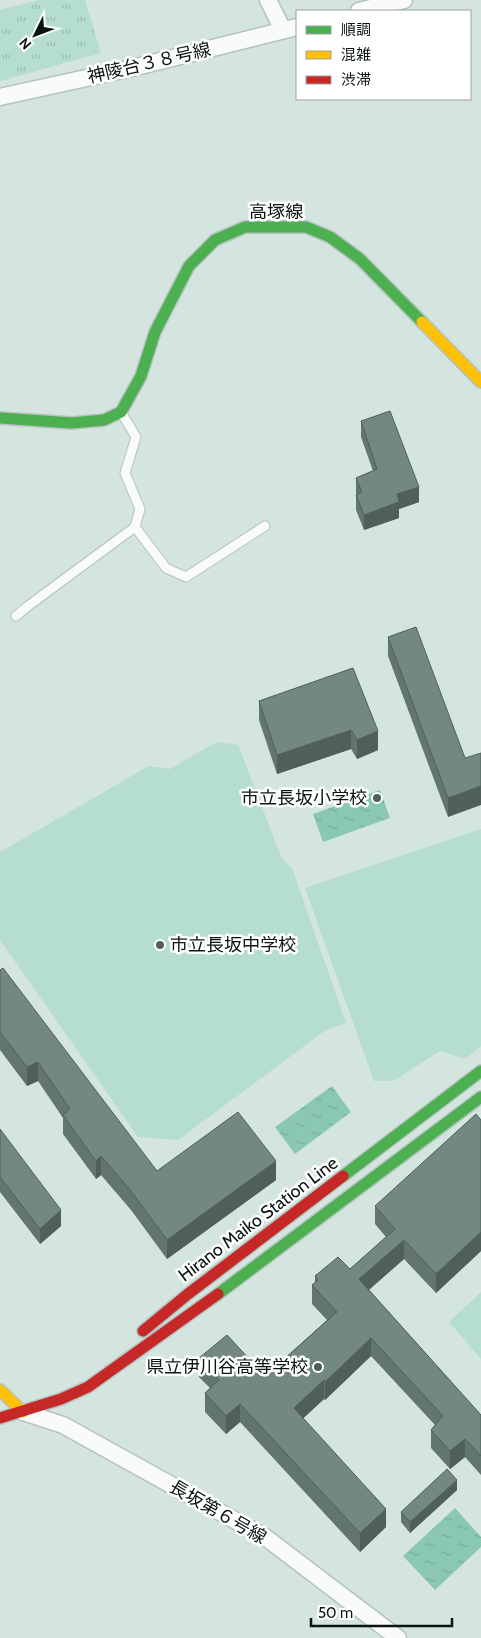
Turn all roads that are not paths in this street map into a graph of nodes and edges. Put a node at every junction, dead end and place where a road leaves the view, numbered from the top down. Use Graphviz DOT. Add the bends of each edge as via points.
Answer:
graph roads {
  1 [pos="268,0"];
  2 [pos="404,0"];
  3 [pos="363,10"];
  4 [pos="290,28"];
  5 [pos="0,97"];
  6 [pos="481,382"];
  7 [pos="121,412"];
  8 [pos="0,418"];
  9 [pos="265,526"];
  10 [pos="135,527"];
  11 [pos="16,616"];
  12 [pos="479,1075"];
  13 [pos="481,1097"];
  14 [pos="136,1337"];
  15 [pos="121,1350"];
  16 [pos="0,1390"];
  17 [pos="61,1399"];
  18 [pos="23,1412"];
  19 [pos="0,1418"];
  20 [pos="398,1638"];
  1 -- 4 [label="street"];
  2 -- 3 [label="street"];
  4 -- 5 [label="street, 神陵台３８号線"];
  6 -- 7 [label="main road, 高塚線" via="360,259 330,237 306,227 245,227 215,240 189,266 155,332 141,376"];
  7 -- 8 [label="main road" via="104,420 72,424"];
  7 -- 10 [label="lane" via="136,437 125,472 140,509"];
  9 -- 10 [label="lane" via="186,576 166,568"];
  10 -- 11 [label="lane"];
  12 -- 14 [label="main road, Hirano Maiko Station Line" via="188,1294"];
  13 -- 17 [label="main road, Hirano Maiko Station Line" via="200,1308 88,1387"];
  15 -- 17 [label="main road, Hirano Maiko Station Line"];
  16 -- 18 [label="main road"];
  17 -- 18 [label="main road, Hirano Maiko Station Line"];
  18 -- 19 [label="main road, Hirano Maiko Station Line"];
  18 -- 20 [label="street, 長坂第６号線" via="62,1425 266,1537"];
}
